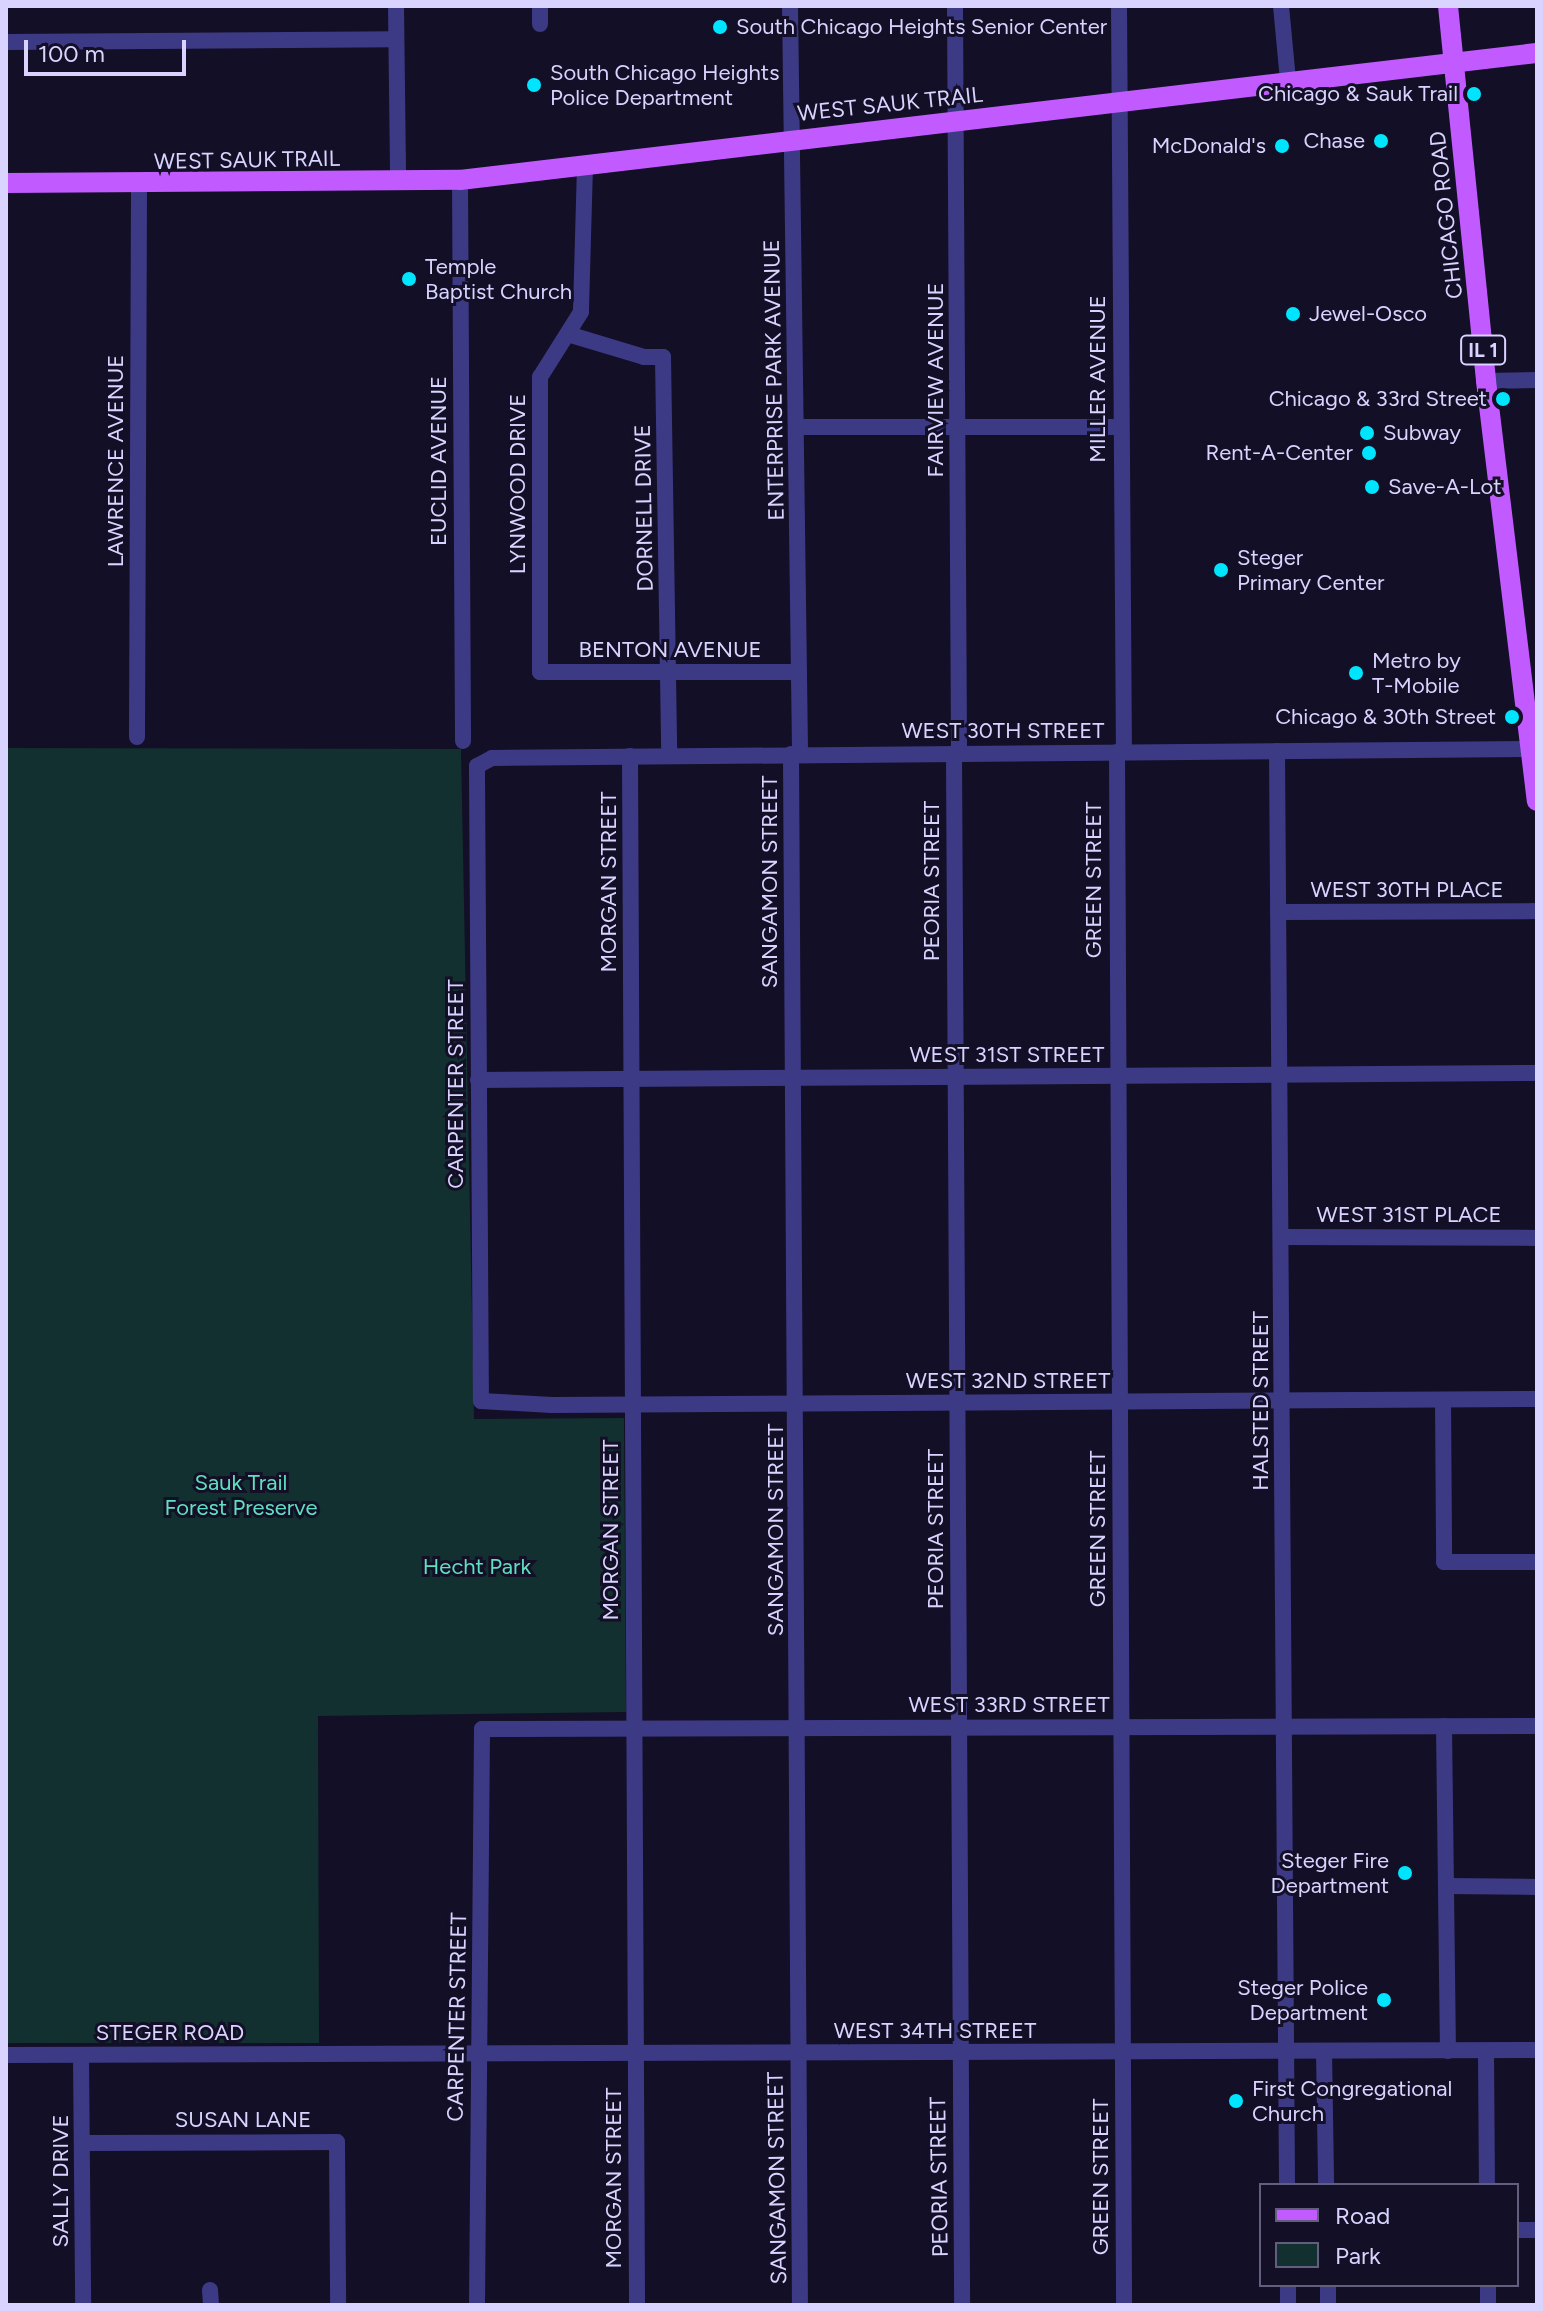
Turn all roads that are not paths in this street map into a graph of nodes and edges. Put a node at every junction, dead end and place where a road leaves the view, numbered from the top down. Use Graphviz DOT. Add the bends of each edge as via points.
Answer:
graph roads {
  1 [pos="396,6"];
  2 [pos="540,6"];
  3 [pos="790,6"];
  4 [pos="955,6"];
  5 [pos="1119,6"];
  6 [pos="1281,6"];
  7 [pos="1448,6"];
  8 [pos="540,24"];
  9 [pos="396,39"];
  10 [pos="6,42"];
  11 [pos="1537,53"];
  12 [pos="1455,61"];
  13 [pos="1288,80"];
  14 [pos="1120,103"];
  15 [pos="956,122"];
  16 [pos="791,139"];
  17 [pos="585,166"];
  18 [pos="460,180"];
  19 [pos="398,182"];
  20 [pos="6,183"];
  21 [pos="139,185"];
  22 [pos="571,335"];
  23 [pos="1537,380"];
  24 [pos="1486,381"];
  25 [pos="797,427"];
  26 [pos="959,427"];
  27 [pos="1120,427"];
  28 [pos="540,672"];
  29 [pos="668,672"];
  30 [pos="799,672"];
  31 [pos="137,737"];
  32 [pos="463,741"];
  33 [pos="1534,749"];
  34 [pos="1277,751"];
  35 [pos="1120,752"];
  36 [pos="956,753"];
  37 [pos="796,754"];
  38 [pos="669,755"];
  39 [pos="630,756"];
  40 [pos="477,766"];
  41 [pos="1537,801"];
  42 [pos="1537,911"];
  43 [pos="1278,912"];
  44 [pos="1537,1073"];
  45 [pos="1279,1075"];
  46 [pos="1116,1076"];
  47 [pos="954,1077"];
  48 [pos="793,1078"];
  49 [pos="632,1079"];
  50 [pos="478,1080"];
  51 [pos="1281,1237"];
  52 [pos="1537,1238"];
  53 [pos="1537,1399"];
  54 [pos="1443,1400"];
  55 [pos="481,1401"];
  56 [pos="1283,1401"];
  57 [pos="1120,1402"];
  58 [pos="958,1403"];
  59 [pos="797,1404"];
  60 [pos="633,1405"];
  61 [pos="1537,1562"];
  62 [pos="1121,1726"];
  63 [pos="1284,1726"];
  64 [pos="1444,1726"];
  65 [pos="1537,1726"];
  66 [pos="958,1727"];
  67 [pos="798,1728"];
  68 [pos="482,1729"];
  69 [pos="634,1730"];
  70 [pos="1446,1886"];
  71 [pos="1537,1887"];
  72 [pos="1537,2050"];
  73 [pos="1285,2051"];
  74 [pos="1324,2051"];
  75 [pos="1448,2051"];
  76 [pos="1486,2051"];
  77 [pos="1123,2052"];
  78 [pos="959,2053"];
  79 [pos="334,2054"];
  80 [pos="636,2054"];
  81 [pos="798,2054"];
  82 [pos="6,2055"];
  83 [pos="478,2055"];
  84 [pos="81,2056"];
  85 [pos="83,2143"];
  86 [pos="1287,2183"];
  87 [pos="1326,2183"];
  88 [pos="1487,2183"];
  89 [pos="83,2305"];
  90 [pos="338,2305"];
  91 [pos="477,2305"];
  92 [pos="637,2305"];
  93 [pos="800,2305"];
  94 [pos="962,2305"];
  95 [pos="1124,2305"];
  1 -- 9 [label="street"];
  2 -- 8 [label="street"];
  3 -- 16 [label="street, ENTERPRISE PARK AVENUE"];
  4 -- 15 [label="street, FAIRVIEW AVENUE"];
  5 -- 14 [label="street, MILLER AVENUE"];
  6 -- 13 [label="street"];
  7 -- 12 [label="main road, CHICAGO ROAD / IL 1"];
  9 -- 10 [label="street"];
  9 -- 19 [label="street"];
  11 -- 12 [label="main road, WEST SAUK TRAIL"];
  12 -- 13 [label="main road, WEST SAUK TRAIL"];
  12 -- 24 [label="main road, CHICAGO ROAD / IL 1"];
  13 -- 14 [label="main road, WEST SAUK TRAIL"];
  14 -- 15 [label="main road, WEST SAUK TRAIL"];
  14 -- 27 [label="street, MILLER AVENUE"];
  15 -- 16 [label="main road, WEST SAUK TRAIL"];
  15 -- 26 [label="street, FAIRVIEW AVENUE"];
  16 -- 17 [label="main road, WEST SAUK TRAIL"];
  16 -- 25 [label="street, ENTERPRISE PARK AVENUE"];
  17 -- 18 [label="main road, WEST SAUK TRAIL"];
  17 -- 22 [label="street, LYNWOOD DRIVE" via="585,285"];
  18 -- 19 [label="main road, WEST SAUK TRAIL"];
  18 -- 32 [label="street, EUCLID AVENUE"];
  19 -- 21 [label="main road, WEST SAUK TRAIL"];
  20 -- 21 [label="main road, WEST SAUK TRAIL"];
  21 -- 31 [label="street, LAWRENCE AVENUE"];
  22 -- 28 [label="street, LYNWOOD DRIVE" via="550,356 540,377"];
  22 -- 29 [label="street, DORNELL DRIVE" via="644,357 663,357"];
  23 -- 24 [label="street"];
  24 -- 33 [label="main road, CHICAGO ROAD / IL 1"];
  25 -- 26 [label="street"];
  25 -- 30 [label="street, ENTERPRISE PARK AVENUE"];
  26 -- 27 [label="street"];
  26 -- 36 [label="street, FAIRVIEW AVENUE"];
  27 -- 35 [label="street, MILLER AVENUE"];
  28 -- 29 [label="street, BENTON AVENUE"];
  29 -- 30 [label="street, BENTON AVENUE"];
  29 -- 38 [label="street, DORNELL DRIVE"];
  30 -- 37 [label="street, ENTERPRISE PARK AVENUE"];
  33 -- 34 [label="street, WEST 30TH STREET"];
  33 -- 41 [label="main road, CHICAGO ROAD / IL 1"];
  34 -- 35 [label="street, WEST 30TH STREET"];
  34 -- 43 [label="street, HALSTED STREET"];
  35 -- 36 [label="street, WEST 30TH STREET"];
  35 -- 46 [label="street, GREEN STREET"];
  36 -- 37 [label="street, WEST 30TH STREET"];
  36 -- 47 [label="street, PEORIA STREET"];
  37 -- 38 [label="street, WEST 30TH STREET"];
  37 -- 48 [label="street, SANGAMON STREET"];
  38 -- 39 [label="street, WEST 30TH STREET"];
  39 -- 40 [label="street, WEST 30TH STREET" via="492,758"];
  39 -- 49 [label="street, MORGAN STREET"];
  40 -- 50 [label="street, CARPENTER STREET"];
  42 -- 43 [label="street, WEST 30TH PLACE"];
  43 -- 45 [label="street, HALSTED STREET"];
  44 -- 45 [label="street, WEST 31ST STREET"];
  45 -- 46 [label="street, WEST 31ST STREET"];
  45 -- 51 [label="street, HALSTED STREET"];
  46 -- 47 [label="street, WEST 31ST STREET"];
  46 -- 57 [label="street, GREEN STREET"];
  47 -- 48 [label="street, WEST 31ST STREET"];
  47 -- 58 [label="street, PEORIA STREET"];
  48 -- 49 [label="street, WEST 31ST STREET"];
  48 -- 59 [label="street, SANGAMON STREET"];
  49 -- 50 [label="street, WEST 31ST STREET"];
  49 -- 60 [label="street, MORGAN STREET"];
  50 -- 55 [label="street, CARPENTER STREET"];
  51 -- 52 [label="street, WEST 31ST PLACE"];
  51 -- 56 [label="street, HALSTED STREET"];
  53 -- 54 [label="street, WEST 32ND STREET"];
  54 -- 56 [label="street, WEST 32ND STREET"];
  54 -- 61 [label="street" via="1444,1562"];
  55 -- 60 [label="street, WEST 32ND STREET"];
  56 -- 57 [label="street, WEST 32ND STREET"];
  56 -- 63 [label="street, HALSTED STREET"];
  57 -- 58 [label="street, WEST 32ND STREET"];
  57 -- 62 [label="street, GREEN STREET"];
  58 -- 59 [label="street, WEST 32ND STREET"];
  58 -- 66 [label="street, PEORIA STREET"];
  59 -- 60 [label="street, WEST 32ND STREET"];
  59 -- 67 [label="street, SANGAMON STREET"];
  60 -- 69 [label="street, MORGAN STREET"];
  62 -- 63 [label="street, WEST 33RD STREET"];
  62 -- 66 [label="street, WEST 33RD STREET"];
  62 -- 77 [label="street, GREEN STREET"];
  63 -- 64 [label="street, WEST 33RD STREET"];
  63 -- 73 [label="street, HALSTED STREET"];
  64 -- 65 [label="street, WEST 33RD STREET"];
  64 -- 70 [label="street"];
  66 -- 67 [label="street, WEST 33RD STREET"];
  66 -- 78 [label="street, PEORIA STREET"];
  67 -- 69 [label="street, WEST 33RD STREET"];
  67 -- 81 [label="street, SANGAMON STREET"];
  68 -- 69 [label="street, WEST 33RD STREET"];
  68 -- 83 [label="street, CARPENTER STREET"];
  69 -- 80 [label="street, MORGAN STREET"];
  70 -- 71 [label="street"];
  70 -- 75 [label="street"];
  72 -- 76 [label="street, WEST 34TH STREET"];
  73 -- 74 [label="street, WEST 34TH STREET"];
  73 -- 77 [label="street, WEST 34TH STREET"];
  73 -- 86 [label="street, HALSTED STREET"];
  74 -- 75 [label="street, WEST 34TH STREET"];
  74 -- 87 [label="street"];
  75 -- 76 [label="street, WEST 34TH STREET"];
  76 -- 88 [label="street"];
  77 -- 78 [label="street, WEST 34TH STREET"];
  77 -- 95 [label="street, GREEN STREET"];
  78 -- 81 [label="street, WEST 34TH STREET"];
  78 -- 94 [label="street, PEORIA STREET"];
  79 -- 83 [label="street, WEST 34TH STREET"];
  79 -- 84 [label="street, STEGER ROAD"];
  80 -- 81 [label="street, WEST 34TH STREET"];
  80 -- 83 [label="street, WEST 34TH STREET"];
  80 -- 92 [label="street, MORGAN STREET"];
  81 -- 93 [label="street, SANGAMON STREET"];
  82 -- 84 [label="street, STEGER ROAD"];
  83 -- 91 [label="street, CARPENTER STREET"];
  84 -- 85 [label="street, SALLY DRIVE"];
  85 -- 89 [label="street, SALLY DRIVE"];
  85 -- 90 [label="street, SUSAN LANE" via="337,2142"];
}
